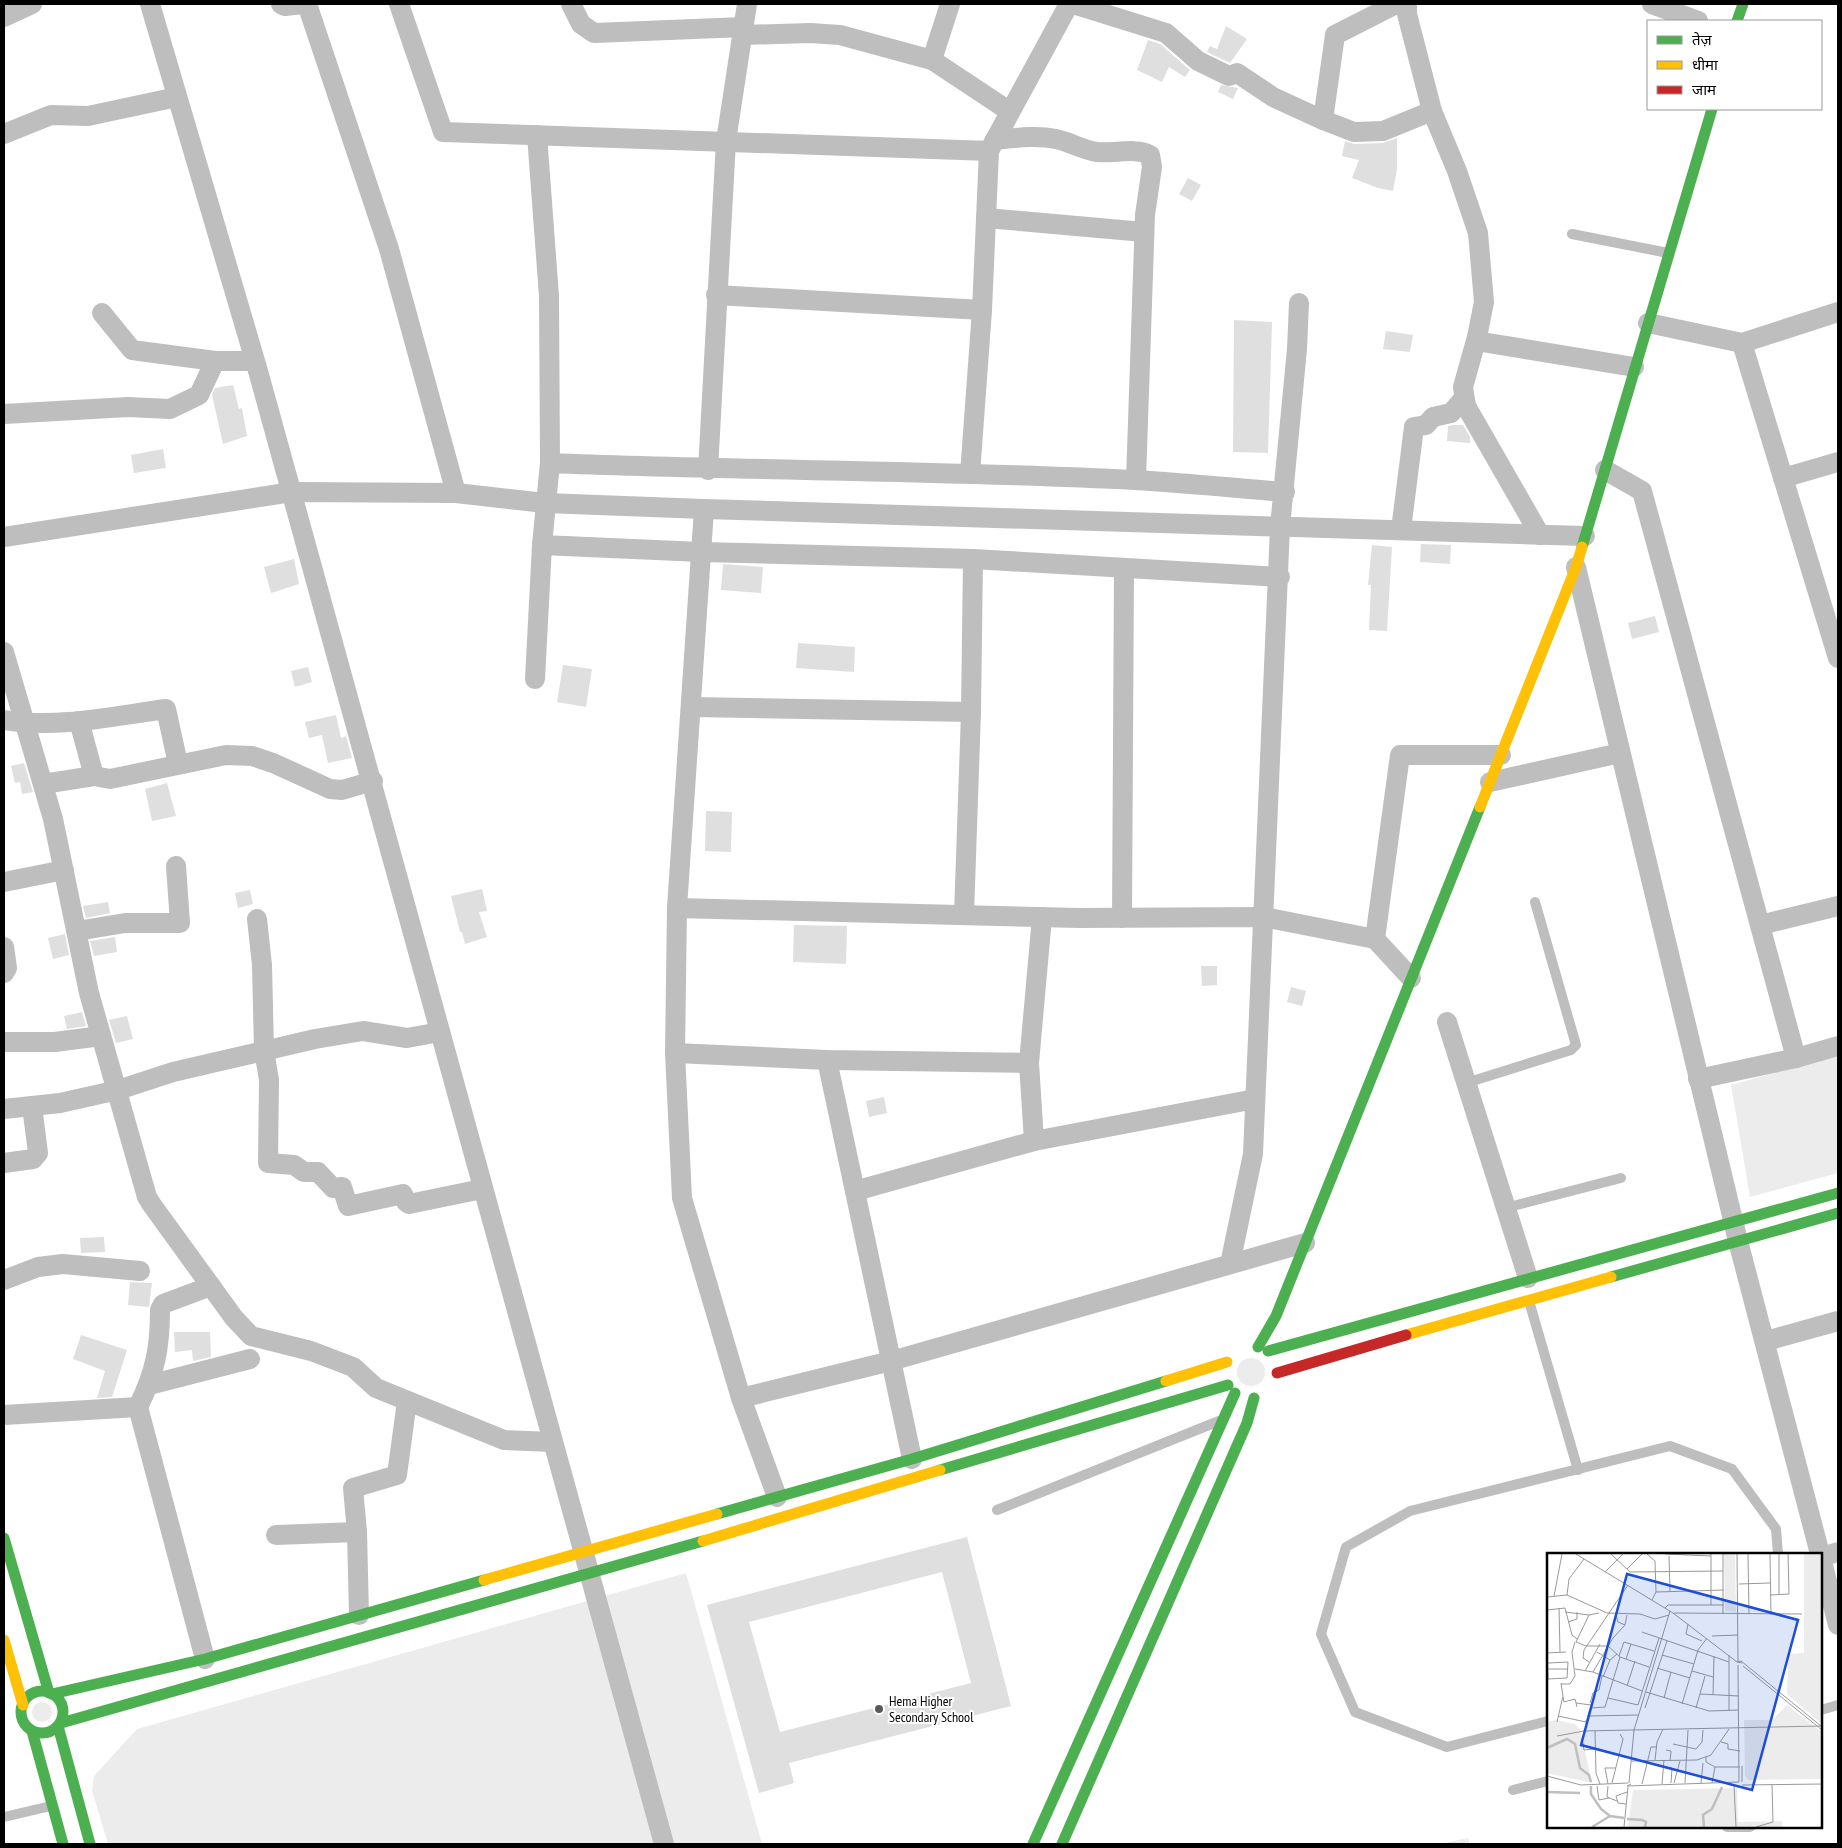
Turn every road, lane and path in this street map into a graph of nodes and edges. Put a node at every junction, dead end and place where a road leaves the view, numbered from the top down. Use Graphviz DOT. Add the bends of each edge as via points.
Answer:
graph roads {
  1 [pos="32,4"];
  2 [pos="150,4"];
  3 [pos="281,4"];
  4 [pos="303,4"];
  5 [pos="307,4"];
  6 [pos="399,4"];
  7 [pos="572,4"];
  8 [pos="747,4"];
  9 [pos="950,4"];
  10 [pos="1071,4"];
  11 [pos="1396,4"];
  12 [pos="1407,4"];
  13 [pos="1652,4"];
  14 [pos="1743,4"];
  15 [pos="4,17"];
  16 [pos="1695,20"];
  17 [pos="1737,20"];
  18 [pos="743,31"];
  19 [pos="932,60"];
  20 [pos="177,97"];
  21 [pos="1712,110"];
  22 [pos="1009,111"];
  23 [pos="1432,111"];
  24 [pos="1323,120"];
  25 [pos="4,134"];
  26 [pos="537,135"];
  27 [pos="726,142"];
  28 [pos="992,145"];
  29 [pos="986,218"];
  30 [pos="1144,232"];
  31 [pos="1572,234"];
  32 [pos="1669,253"];
  33 [pos="716,295"];
  34 [pos="1299,303"];
  35 [pos="982,310"];
  36 [pos="1838,312"];
  37 [pos="102,313"];
  38 [pos="1648,323"];
  39 [pos="1477,337"];
  40 [pos="1742,343"];
  41 [pos="215,361"];
  42 [pos="254,361"];
  43 [pos="1634,367"];
  44 [pos="1464,398"];
  45 [pos="4,414"];
  46 [pos="1838,462"];
  47 [pos="550,463"];
  48 [pos="708,470"];
  49 [pos="1605,470"];
  50 [pos="970,474"];
  51 [pos="1783,478"];
  52 [pos="1136,480"];
  53 [pos="292,492"];
  54 [pos="1285,492"];
  55 [pos="456,493"];
  56 [pos="546,503"];
  57 [pos="704,509"];
  58 [pos="1280,527"];
  59 [pos="1401,530"];
  60 [pos="1540,535"];
  61 [pos="1585,536"];
  62 [pos="4,537"];
  63 [pos="542,545"];
  64 [pos="701,552"];
  65 [pos="973,559"];
  66 [pos="1576,567"];
  67 [pos="1124,568"];
  68 [pos="1280,577"];
  69 [pos="4,652"];
  70 [pos="1838,658"];
  71 [pos="535,679"];
  72 [pos="691,707"];
  73 [pos="971,712"];
  74 [pos="4,720"];
  75 [pos="79,720"];
  76 [pos="25,724"];
  77 [pos="1620,753"];
  78 [pos="1501,754"];
  79 [pos="178,764"];
  80 [pos="94,776"];
  81 [pos="372,781"];
  82 [pos="1490,782"];
  83 [pos="43,784"];
  84 [pos="176,866"];
  85 [pos="64,870"];
  86 [pos="4,882"];
  87 [pos="1535,902"];
  88 [pos="1838,906"];
  89 [pos="677,908"];
  90 [pos="964,915"];
  91 [pos="1042,917"];
  92 [pos="1264,917"];
  93 [pos="1122,918"];
  94 [pos="257,919"];
  95 [pos="1760,925"];
  96 [pos="77,931"];
  97 [pos="1375,939"];
  98 [pos="4,947"];
  99 [pos="4,973"];
  100 [pos="1412,978"];
  101 [pos="1447,1022"];
  102 [pos="440,1032"];
  103 [pos="101,1036"];
  104 [pos="4,1042"];
  105 [pos="1838,1046"];
  106 [pos="264,1050"];
  107 [pos="675,1053"];
  108 [pos="1796,1058"];
  109 [pos="827,1060"];
  110 [pos="1030,1064"];
  111 [pos="1698,1079"];
  112 [pos="1466,1082"];
  113 [pos="118,1090"];
  114 [pos="1255,1099"];
  115 [pos="32,1106"];
  116 [pos="4,1110"];
  117 [pos="1034,1141"];
  118 [pos="4,1163"];
  119 [pos="1622,1178"];
  120 [pos="482,1188"];
  121 [pos="855,1191"];
  122 [pos="1838,1193"];
  123 [pos="1506,1208"];
  124 [pos="1838,1213"];
  125 [pos="1736,1232"];
  126 [pos="1305,1243"];
  127 [pos="1230,1264"];
  128 [pos="140,1271"];
  129 [pos="1528,1278"];
  130 [pos="4,1280"];
  131 [pos="211,1286"];
  132 [pos="1529,1300"];
  133 [pos="1838,1321"];
  134 [pos="1766,1341"];
  135 [pos="1258,1348"];
  136 [pos="1234,1352"];
  137 [pos="250,1359"];
  138 [pos="891,1361"];
  139 [pos="1227,1362"];
  140 [pos="149,1385"];
  141 [pos="1232,1389"];
  142 [pos="740,1398"];
  143 [pos="407,1401"];
  144 [pos="138,1407"];
  145 [pos="4,1415"];
  146 [pos="1224,1419"];
  147 [pos="553,1442"];
  148 [pos="912,1459"];
  149 [pos="1578,1470"];
  150 [pos="777,1497"];
  151 [pos="997,1510"];
  152 [pos="357,1532"];
  153 [pos="276,1535"];
  154 [pos="4,1538"];
  155 [pos="584,1552"];
  156 [pos="1838,1552"];
  157 [pos="1778,1553"];
  158 [pos="1819,1553"];
  159 [pos="1822,1556"];
  160 [pos="1822,1564"];
  161 [pos="590,1573"];
  162 [pos="359,1616"];
  163 [pos="1838,1624"];
  164 [pos="5,1648"];
  165 [pos="205,1659"];
  166 [pos="51,1693"];
  167 [pos="23,1705"];
  168 [pos="1838,1705"];
  169 [pos="1822,1710"];
  170 [pos="1547,1721"];
  171 [pos="59,1724"];
  172 [pos="32,1731"];
  173 [pos="1547,1781"];
  174 [pos="1513,1790"];
  175 [pos="52,1805"];
  176 [pos="4,1817"];
  177 [pos="63,1844"];
  178 [pos="90,1844"];
  179 [pos="664,1844"];
  180 [pos="1033,1844"];
  181 [pos="1062,1844"];
  1 -- 15 [label="street"];
  2 -- 20 [label="street"];
  3 -- 4 [label="street"];
  5 -- 55 [label="street" via="389,249"];
  6 -- 26 [label="street" via="444,132"];
  7 -- 18 [label="street" via="581,24 594,33"];
  8 -- 18 [label="street"];
  9 -- 19 [label="street"];
  10 -- 22 [label="street"];
  10 -- 24 [label="street" via="1166,33 1198,61 1229,76 1237,73 1273,97"];
  11 -- 24 [label="street" via="1335,35"];
  12 -- 23 [label="street"];
  13 -- 16 [label="street"];
  14 -- 17 [label="street"];
  18 -- 19 [label="street" via="840,35"];
  18 -- 27 [label="street"];
  19 -- 22 [label="street"];
  20 -- 25 [label="street" via="88,116 51,115"];
  20 -- 42 [label="street"];
  21 -- 32 [label="street"];
  22 -- 28 [label="street"];
  23 -- 24 [label="street" via="1383,131 1354,132"];
  23 -- 39 [label="street" via="1478,233 1484,302"];
  26 -- 27 [label="street"];
  26 -- 47 [label="street" via="549,296"];
  27 -- 28 [label="street"];
  27 -- 33 [label="street"];
  28 -- 29 [label="street"];
  28 -- 30 [label="street" via="1041,137 1094,152 1142,151 1150,155 1152,167"];
  29 -- 30 [label="street"];
  29 -- 35 [label="street"];
  30 -- 52 [label="street"];
  31 -- 32 [label="lane"];
  32 -- 38 [label="street"];
  33 -- 35 [label="street"];
  33 -- 48 [label="street"];
  34 -- 54 [label="street"];
  35 -- 50 [label="street"];
  36 -- 40 [label="street"];
  37 -- 41 [label="street" via="132,350"];
  38 -- 40 [label="street"];
  38 -- 43 [label="street"];
  39 -- 43 [label="street" via="1482,342"];
  39 -- 44 [label="street" via="1463,387"];
  40 -- 51 [label="street"];
  41 -- 42 [label="street"];
  41 -- 45 [label="street" via="200,395 170,408 128,407"];
  42 -- 53 [label="street"];
  43 -- 49 [label="street"];
  44 -- 59 [label="street" via="1451,413 1433,417 1426,425 1414,427"];
  44 -- 60 [label="street"];
  46 -- 51 [label="street"];
  47 -- 48 [label="street"];
  47 -- 56 [label="street"];
  48 -- 50 [label="street"];
  49 -- 61 [label="street"];
  49 -- 95 [label="street" via="1642,491"];
  50 -- 52 [label="street"];
  51 -- 70 [label="street"];
  52 -- 54 [label="street"];
  53 -- 55 [label="street"];
  53 -- 62 [label="street"];
  53 -- 81 [label="street"];
  54 -- 58 [label="street"];
  55 -- 56 [label="street"];
  56 -- 57 [label="street"];
  56 -- 63 [label="street"];
  57 -- 58 [label="street"];
  57 -- 64 [label="street"];
  58 -- 59 [label="street"];
  58 -- 68 [label="street"];
  59 -- 60 [label="street"];
  60 -- 61 [label="street"];
  61 -- 66 [label="street"];
  63 -- 64 [label="street"];
  63 -- 71 [label="street"];
  64 -- 65 [label="street"];
  64 -- 72 [label="street"];
  65 -- 67 [label="street"];
  65 -- 73 [label="street"];
  66 -- 77 [label="street"];
  66 -- 78 [label="street"];
  67 -- 68 [label="street"];
  67 -- 93 [label="street"];
  68 -- 92 [label="street"];
  69 -- 76 [label="street"];
  72 -- 73 [label="street"];
  72 -- 89 [label="street"];
  73 -- 90 [label="street"];
  74 -- 76 [label="street"];
  75 -- 76 [label="street"];
  75 -- 79 [label="street" via="166,709"];
  75 -- 80 [label="street"];
  76 -- 83 [label="street"];
  77 -- 82 [label="street"];
  77 -- 111 [label="street"];
  78 -- 82 [label="street"];
  78 -- 97 [label="street" via="1400,755"];
  79 -- 80 [label="street" via="110,779"];
  79 -- 81 [label="street" via="226,756 252,756 330,789 342,790"];
  80 -- 83 [label="street"];
  81 -- 102 [label="street"];
  82 -- 100 [label="street"];
  83 -- 85 [label="street"];
  84 -- 96 [label="street" via="180,923 125,923"];
  85 -- 86 [label="street"];
  85 -- 96 [label="street"];
  87 -- 112 [label="lane" via="1576,1045 1571,1050"];
  88 -- 95 [label="street"];
  89 -- 90 [label="street"];
  89 -- 107 [label="street"];
  90 -- 91 [label="street"];
  91 -- 93 [label="street"];
  91 -- 110 [label="street"];
  92 -- 93 [label="street"];
  92 -- 97 [label="street"];
  92 -- 114 [label="street"];
  94 -- 106 [label="street" via="262,965"];
  95 -- 108 [label="street"];
  96 -- 103 [label="street"];
  97 -- 100 [label="street"];
  98 -- 99 [label="street" via="8,968"];
  100 -- 126 [label="street"];
  101 -- 112 [label="street"];
  102 -- 106 [label="street" via="407,1038 363,1031"];
  102 -- 120 [label="street"];
  103 -- 104 [label="street" via="55,1042"];
  103 -- 113 [label="street"];
  105 -- 108 [label="street"];
  106 -- 113 [label="street" via="173,1072"];
  106 -- 120 [label="street" via="269,1080 268,1163 294,1165 304,1172 318,1172 333,1188 342,1188 348,1206 403,1194 409,1204"];
  107 -- 109 [label="street"];
  107 -- 142 [label="street" via="682,1198"];
  108 -- 111 [label="street"];
  109 -- 110 [label="street"];
  109 -- 121 [label="street"];
  110 -- 117 [label="street"];
  111 -- 125 [label="street"];
  112 -- 123 [label="street"];
  113 -- 115 [label="street"];
  113 -- 131 [label="street" via="147,1197"];
  114 -- 117 [label="street"];
  114 -- 127 [label="street" via="1253,1154"];
  115 -- 116 [label="street"];
  115 -- 118 [label="street" via="38,1153 33,1159"];
  117 -- 121 [label="street"];
  119 -- 123 [label="lane"];
  120 -- 147 [label="street"];
  121 -- 138 [label="street"];
  122 -- 125 [label="street"];
  123 -- 129 [label="street"];
  124 -- 125 [label="street"];
  125 -- 129 [label="street"];
  125 -- 132 [label="street"];
  125 -- 134 [label="street"];
  126 -- 127 [label="street"];
  126 -- 135 [label="street" via="1276,1316"];
  127 -- 138 [label="street"];
  128 -- 130 [label="street" via="63,1264 38,1267"];
  129 -- 135 [label="street"];
  131 -- 140 [label="street" via="162,1304 158,1357"];
  131 -- 143 [label="street" via="251,1336 311,1351 353,1367 376,1388"];
  132 -- 135 [label="street" via="1314,1360 1276,1379 1274,1359"];
  132 -- 149 [label="lane"];
  133 -- 134 [label="street"];
  134 -- 158 [label="street"];
  136 -- 139 [label="street"];
  137 -- 140 [label="street"];
  138 -- 142 [label="street"];
  138 -- 148 [label="street"];
  139 -- 141 [label="street" via="1225,1375"];
  139 -- 148 [label="street"];
  140 -- 144 [label="street"];
  141 -- 146 [label="street"];
  141 -- 161 [label="street"];
  141 -- 181 [label="street" via="1244,1398 1259,1397"];
  142 -- 150 [label="street"];
  143 -- 147 [label="street" via="504,1440"];
  143 -- 152 [label="street" via="397,1475 353,1488"];
  144 -- 145 [label="street"];
  144 -- 165 [label="street"];
  146 -- 151 [label="lane"];
  146 -- 180 [label="street"];
  147 -- 155 [label="street"];
  148 -- 150 [label="street"];
  149 -- 157 [label="lane" via="1670,1446 1732,1469 1776,1529"];
  149 -- 170 [label="lane" via="1410,1511 1346,1547 1321,1634 1355,1712 1447,1747"];
  150 -- 155 [label="street"];
  152 -- 153 [label="street"];
  152 -- 162 [label="street"];
  154 -- 166 [label="street"];
  155 -- 161 [label="street"];
  155 -- 162 [label="street"];
  156 -- 159 [label="street"];
  160 -- 163 [label="street"];
  161 -- 171 [label="street"];
  161 -- 179 [label="street"];
  162 -- 165 [label="street"];
  164 -- 167 [label="street"];
  165 -- 166 [label="street"];
  166 -- 167 [label="street" via="36,1692"];
  166 -- 171 [label="street" via="63,1707"];
  167 -- 172 [label="street" via="22,1718"];
  168 -- 169 [label="lane"];
  171 -- 172 [label="street" via="48,1733"];
  171 -- 178 [label="street"];
  172 -- 175 [label="street"];
  173 -- 174 [label="lane"];
  175 -- 176 [label="lane"];
  175 -- 177 [label="street"];
}
